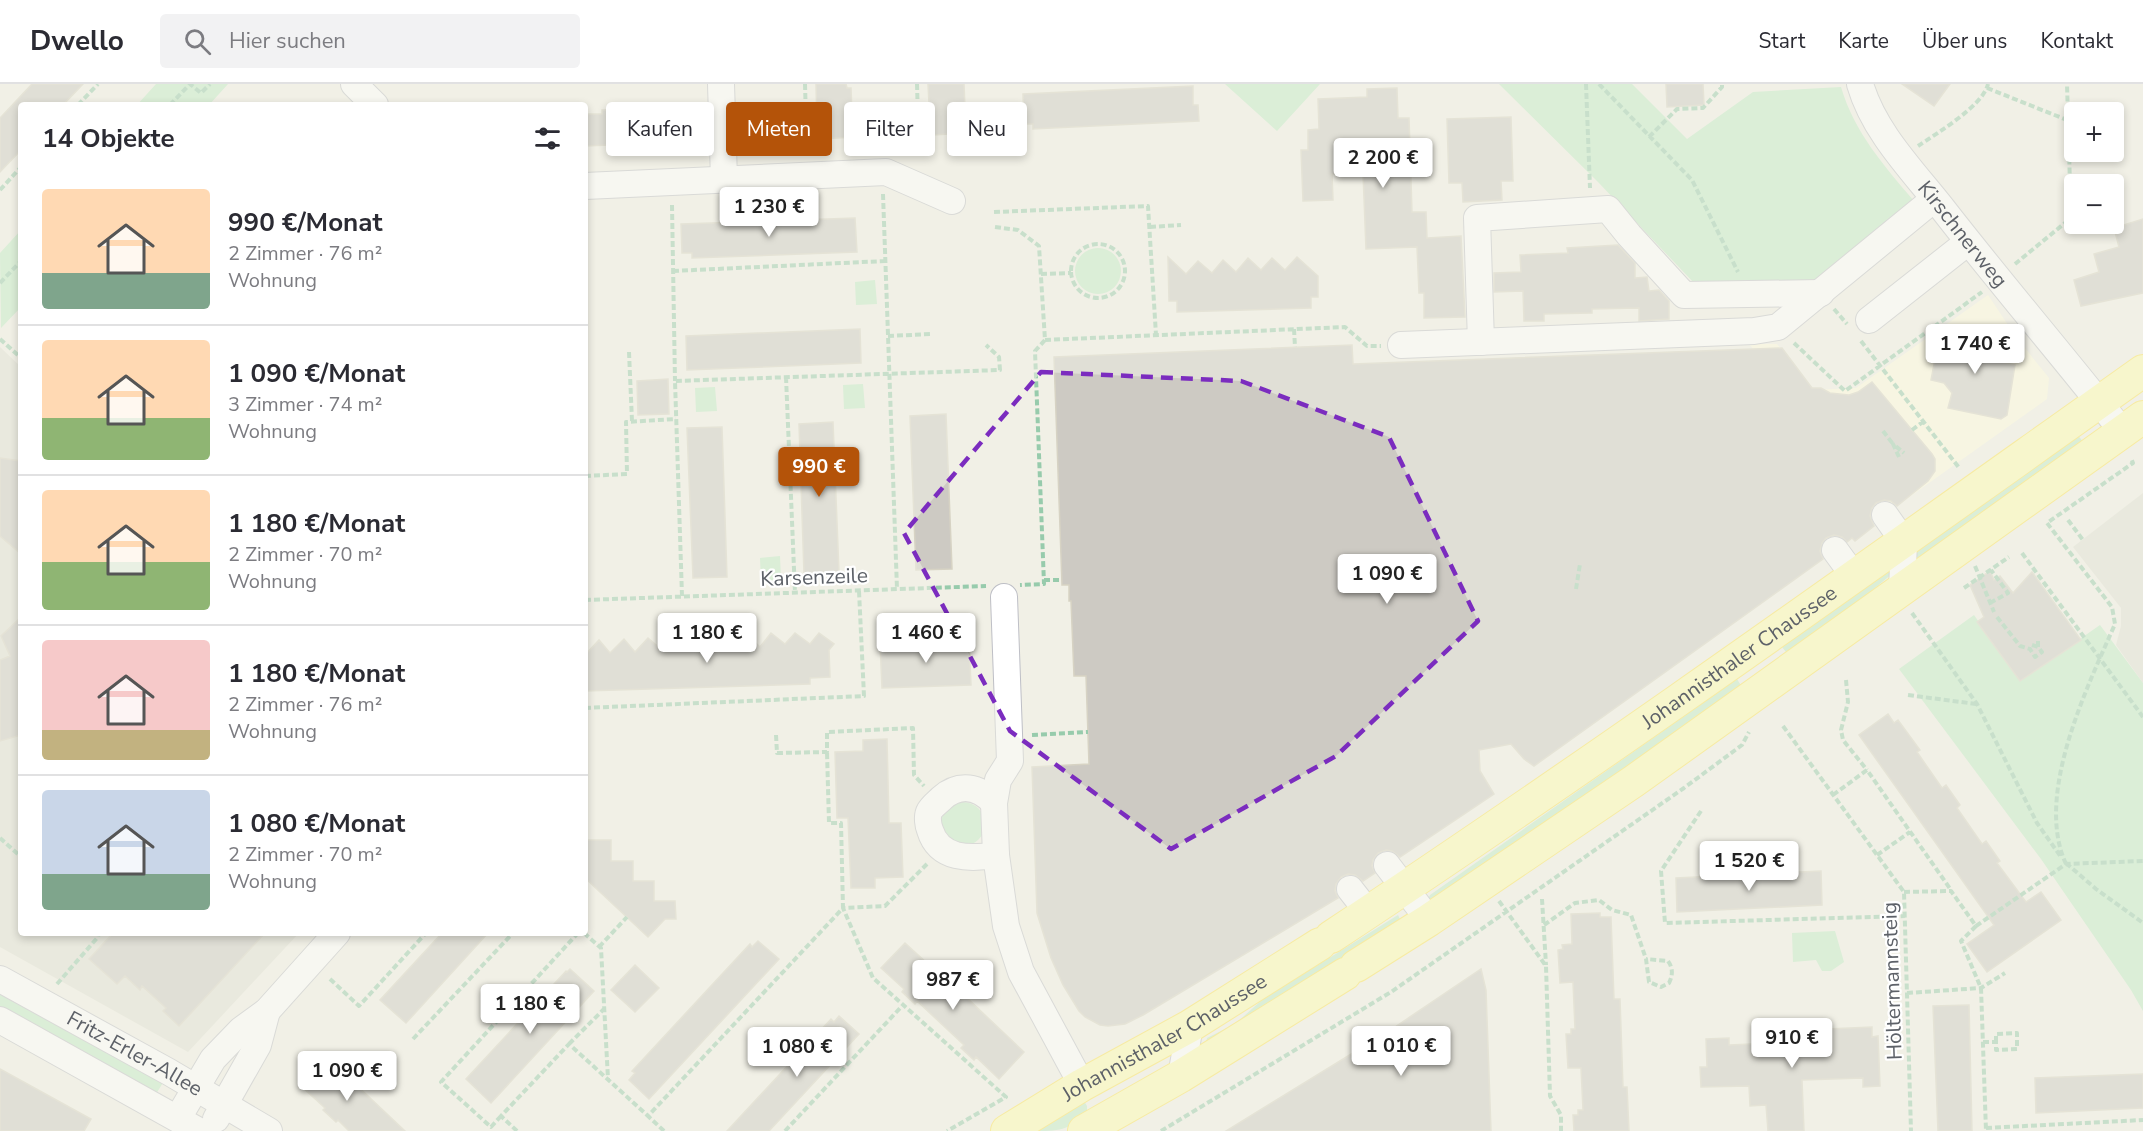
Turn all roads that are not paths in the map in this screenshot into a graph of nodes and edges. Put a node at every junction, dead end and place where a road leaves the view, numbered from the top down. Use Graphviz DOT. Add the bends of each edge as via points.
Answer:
graph roads {
  1 [pos="721,84"];
  2 [pos="1860,84"];
  3 [pos="724,179"];
  4 [pos="588,186"];
  5 [pos="1934,199"];
  6 [pos="952,201"];
  7 [pos="1968,242"];
  8 [pos="1821,293"];
  9 [pos="1869,321"];
  10 [pos="1481,342"];
  11 [pos="1401,345"];
  12 [pos="2143,371"];
  13 [pos="2099,402"];
  14 [pos="2133,424"];
  15 [pos="1885,515"];
  16 [pos="1904,542"];
  17 [pos="1835,550"];
  18 [pos="1854,576"];
  19 [pos="1003,589"];
  20 [pos="1902,590"];
  21 [pos="1754,647"];
  22 [pos="1777,678"];
  23 [pos="994,803"];
  24 [pos="996,855"];
  25 [pos="1396,876"];
  26 [pos="1429,920"];
  27 [pos="334,936"];
  28 [pos="0,978"];
  29 [pos="267,1011"];
  30 [pos="0,1020"];
  31 [pos="1190,1026"];
  32 [pos="1181,1076"];
  33 [pos="1083,1085"];
  34 [pos="196,1088"];
  35 [pos="225,1104"];
  36 [pos="178,1118"];
  37 [pos="1098,1128"];
  38 [pos="200,1131"];
  39 [pos="209,1131"];
  40 [pos="269,1131"];
  41 [pos="1007,1131"];
  1 -- 3 [label="street"];
  2 -- 5 [label="street, Kirschnerweg" via="1876,123"];
  3 -- 4 [label="street"];
  3 -- 6 [label="street" via="886,172"];
  5 -- 7 [label="street, Kirschnerweg"];
  5 -- 8 [label="street"];
  7 -- 9 [label="street"];
  7 -- 13 [label="street, Kirschnerweg"];
  8 -- 10 [label="street" via="1778,327 1754,332 1687,340"];
  8 -- 10 [label="street" via="1684,295 1608,209 1477,218"];
  10 -- 11 [label="street"];
  12 -- 13 [label="main road, Johannisthaler Chaussee"];
  13 -- 14 [label="street, Kirschnerweg"];
  13 -- 16 [label="main road, Johannisthaler Chaussee"];
  14 -- 20 [label="main road, Johannisthaler Chaussee"];
  15 -- 16 [label="street"];
  16 -- 18 [label="main road, Johannisthaler Chaussee"];
  16 -- 20 [label="street"];
  17 -- 18 [label="street"];
  18 -- 21 [label="main road, Johannisthaler Chaussee"];
  19 -- 23 [label="street" via="1010,761 998,780"];
  20 -- 22 [label="main road, Johannisthaler Chaussee"];
  21 -- 22 [label="street"];
  21 -- 25 [label="main road, Johannisthaler Chaussee"];
  22 -- 26 [label="main road, Johannisthaler Chaussee"];
  23 -- 24 [label="street"];
  23 -- 24 [label="street" via="986,794 968,787 950,790 929,812 928,822 933,840 952,855"];
  24 -- 33 [label="street" via="1004,916 1017,962"];
  25 -- 26 [label="street"];
  25 -- 31 [label="main road, Johannisthaler Chaussee" via="1359,901 1326,940"];
  26 -- 32 [label="main road, Johannisthaler Chaussee"];
  27 -- 29 [label="street"];
  28 -- 34 [label="street, Fritz-Erler-Allee"];
  29 -- 34 [label="street" via="241,1030 213,1059"];
  29 -- 35 [label="street" via="258,1045"];
  30 -- 36 [label="street, Fritz-Erler-Allee"];
  31 -- 32 [label="street"];
  31 -- 33 [label="main road, Johannisthaler Chaussee"];
  32 -- 37 [label="main road, Johannisthaler Chaussee"];
  33 -- 37 [label="main road"];
  33 -- 41 [label="main road, Johannisthaler Chaussee"];
  34 -- 35 [label="street, Fritz-Erler-Allee"];
  34 -- 36 [label="street"];
  35 -- 39 [label="street"];
  35 -- 40 [label="street, Fritz-Erler-Allee"];
  36 -- 38 [label="street, Fritz-Erler-Allee"];
}
